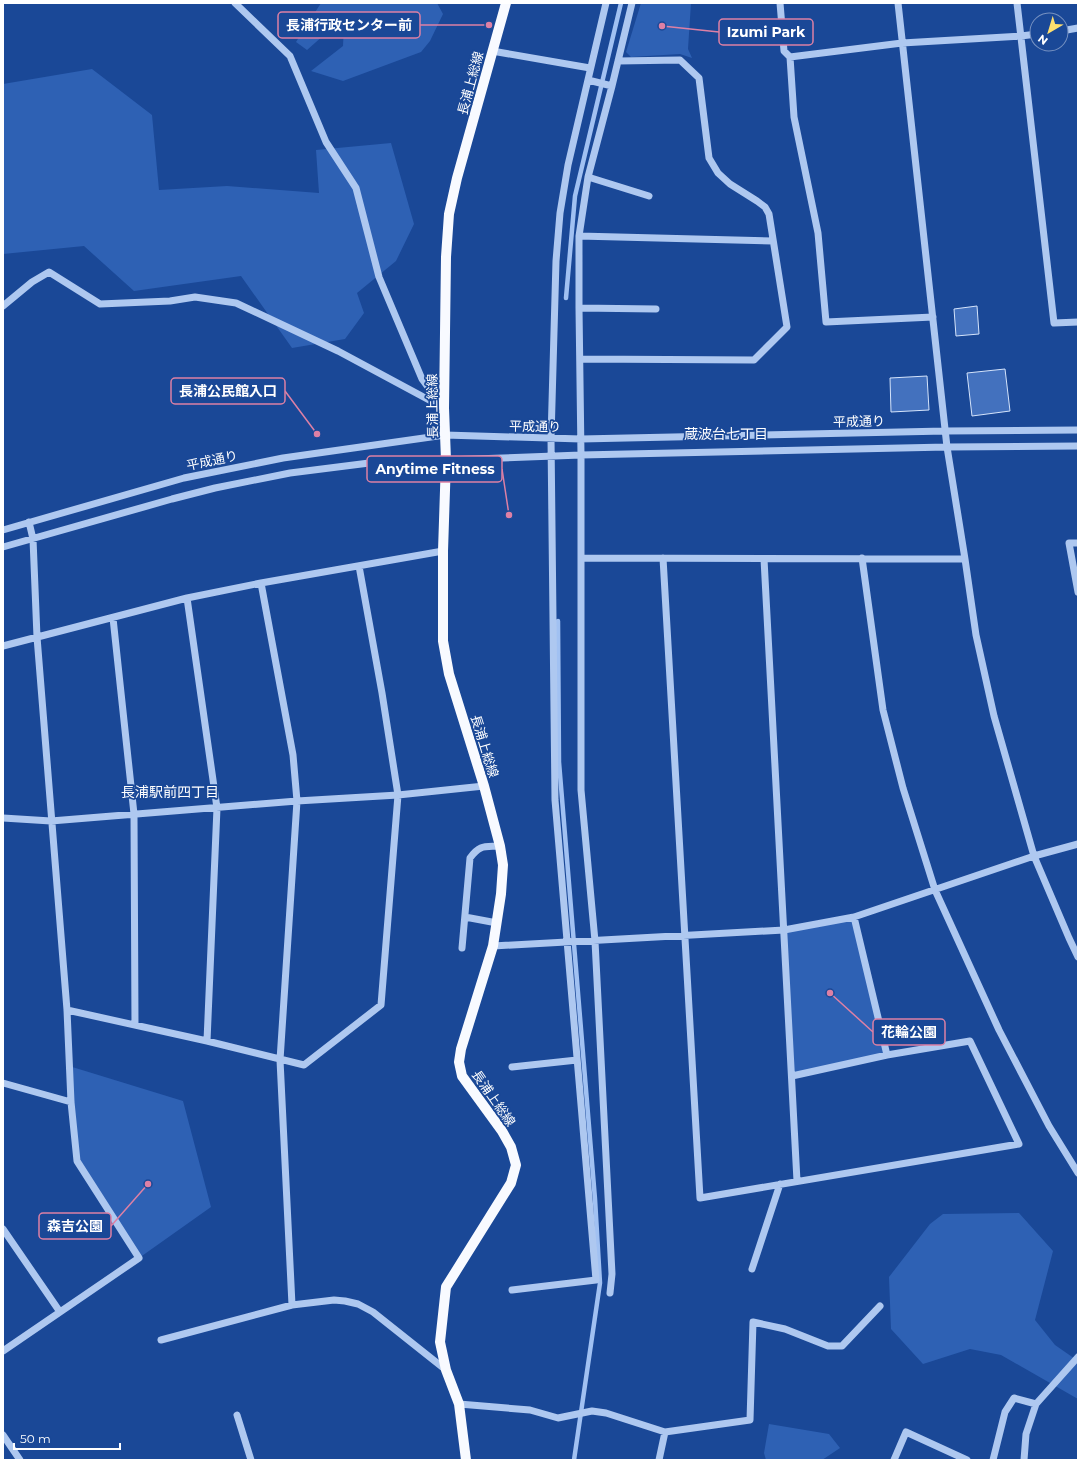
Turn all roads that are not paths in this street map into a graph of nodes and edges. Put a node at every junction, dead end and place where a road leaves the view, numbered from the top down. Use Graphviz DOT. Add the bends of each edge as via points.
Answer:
graph roads {
  1 [pos="235,3"];
  2 [pos="506,3"];
  3 [pos="606,3"];
  4 [pos="632,3"];
  5 [pos="780,3"];
  6 [pos="898,3"];
  7 [pos="1017,3"];
  8 [pos="1029,35"];
  9 [pos="1021,36"];
  10 [pos="902,43"];
  11 [pos="492,51"];
  12 [pos="790,56"];
  13 [pos="618,61"];
  14 [pos="590,68"];
  15 [pos="588,80"];
  16 [pos="612,86"];
  17 [pos="588,177"];
  18 [pos="649,196"];
  19 [pos="579,236"];
  20 [pos="773,241"];
  21 [pos="3,306"];
  22 [pos="579,308"];
  23 [pos="656,309"];
  24 [pos="933,317"];
  25 [pos="1078,322"];
  26 [pos="580,359"];
  27 [pos="444,408"];
  28 [pos="1078,430"];
  29 [pos="945,431"];
  30 [pos="445,435"];
  31 [pos="552,438"];
  32 [pos="581,439"];
  33 [pos="1078,446"];
  34 [pos="947,447"];
  35 [pos="581,455"];
  36 [pos="552,456"];
  37 [pos="446,460"];
  38 [pos="29,522"];
  39 [pos="3,530"];
  40 [pos="33,539"];
  41 [pos="1078,543"];
  42 [pos="3,547"];
  43 [pos="443,551"];
  44 [pos="581,558"];
  45 [pos="663,558"];
  46 [pos="862,558"];
  47 [pos="764,559"];
  48 [pos="965,559"];
  49 [pos="359,566"];
  50 [pos="262,583"];
  51 [pos="1078,592"];
  52 [pos="187,598"];
  53 [pos="113,618"];
  54 [pos="37,637"];
  55 [pos="3,646"];
  56 [pos="484,786"];
  57 [pos="398,795"];
  58 [pos="297,801"];
  59 [pos="217,808"];
  60 [pos="134,814"];
  61 [pos="3,818"];
  62 [pos="51,821"];
  63 [pos="1078,844"];
  64 [pos="500,846"];
  65 [pos="1034,856"];
  66 [pos="935,890"];
  67 [pos="465,917"];
  68 [pos="854,917"];
  69 [pos="497,924"];
  70 [pos="784,930"];
  71 [pos="685,936"];
  72 [pos="567,942"];
  73 [pos="595,942"];
  74 [pos="493,946"];
  75 [pos="462,948"];
  76 [pos="1078,956"];
  77 [pos="66,1010"];
  78 [pos="135,1025"];
  79 [pos="207,1041"];
  80 [pos="887,1055"];
  81 [pos="280,1060"];
  82 [pos="577,1060"];
  83 [pos="512,1067"];
  84 [pos="792,1076"];
  85 [pos="3,1083"];
  86 [pos="71,1102"];
  87 [pos="1078,1174"];
  88 [pos="797,1181"];
  89 [pos="780,1184"];
  90 [pos="3,1229"];
  91 [pos="752,1269"];
  92 [pos="512,1290"];
  93 [pos="610,1293"];
  94 [pos="292,1305"];
  95 [pos="880,1306"];
  96 [pos="60,1312"];
  97 [pos="161,1340"];
  98 [pos="3,1351"];
  99 [pos="1078,1357"];
  100 [pos="446,1370"];
  101 [pos="458,1404"];
  102 [pos="1036,1404"];
  103 [pos="237,1415"];
  104 [pos="665,1432"];
  105 [pos="3,1435"];
  106 [pos="20,1460"];
  107 [pos="251,1460"];
  108 [pos="466,1460"];
  109 [pos="659,1460"];
  110 [pos="894,1460"];
  111 [pos="967,1460"];
  112 [pos="993,1460"];
  113 [pos="1024,1460"];
  1 -- 27 [label="street" via="290,56 326,142 356,188 380,277 422,379"];
  2 -- 11 [label="main road, 長浦上総線"];
  3 -- 14 [label="street"];
  4 -- 13 [label="street"];
  5 -- 12 [label="street" via="784,51"];
  6 -- 10 [label="street"];
  7 -- 9 [label="street"];
  8 -- 9 [label="street"];
  9 -- 10 [label="street"];
  9 -- 25 [label="street" via="1054,323"];
  10 -- 12 [label="street"];
  10 -- 24 [label="street"];
  11 -- 14 [label="street"];
  11 -- 27 [label="main road, 長浦上総線" via="449,214"];
  12 -- 24 [label="street" via="794,117 818,233 826,322"];
  13 -- 16 [label="street"];
  13 -- 20 [label="street" via="680,60 699,78 709,158 718,173 730,184 765,207 769,214"];
  14 -- 15 [label="street"];
  15 -- 16 [label="street"];
  15 -- 31 [label="street" via="568,165 560,213 556,261"];
  16 -- 17 [label="street"];
  17 -- 18 [label="street"];
  17 -- 19 [label="street"];
  19 -- 20 [label="street"];
  19 -- 22 [label="street"];
  20 -- 26 [label="street" via="787,327 754,360"];
  21 -- 27 [label="street" via="32,282 49,272 100,304 170,301 195,297 236,303 338,351"];
  22 -- 23 [label="street"];
  22 -- 26 [label="street"];
  24 -- 29 [label="street"];
  26 -- 32 [label="street"];
  27 -- 30 [label="main road, 長浦上総線"];
  28 -- 29 [label="street, 平成通り"];
  29 -- 32 [label="street, 平成通り"];
  29 -- 34 [label="street"];
  30 -- 31 [label="street, 平成通り"];
  30 -- 37 [label="main road, 長浦上総線"];
  30 -- 38 [label="street, 平成通り" via="283,458 184,478"];
  31 -- 32 [label="street, 平成通り"];
  31 -- 36 [label="street"];
  32 -- 35 [label="street"];
  33 -- 34 [label="street"];
  34 -- 35 [label="street"];
  34 -- 48 [label="street"];
  35 -- 36 [label="street"];
  35 -- 44 [label="street"];
  36 -- 37 [label="street"];
  36 -- 72 [label="street" via="555,800"];
  37 -- 40 [label="street" via="393,460 290,473 172,498"];
  37 -- 43 [label="main road, 長浦上総線"];
  38 -- 39 [label="street, 平成通り"];
  38 -- 40 [label="street"];
  40 -- 42 [label="street"];
  40 -- 54 [label="street"];
  41 -- 51 [label="street" via="1069,543"];
  43 -- 49 [label="street"];
  43 -- 56 [label="main road, 長浦上総線" via="443,641 449,674"];
  44 -- 45 [label="street"];
  44 -- 73 [label="street" via="581,790"];
  45 -- 47 [label="street"];
  45 -- 71 [label="street"];
  46 -- 47 [label="street"];
  46 -- 48 [label="street"];
  46 -- 66 [label="street" via="883,710 903,788"];
  47 -- 70 [label="street"];
  48 -- 65 [label="street" via="976,635 994,716"];
  49 -- 50 [label="street"];
  49 -- 57 [label="street"];
  50 -- 52 [label="street"];
  50 -- 58 [label="street" via="293,755"];
  52 -- 53 [label="street"];
  52 -- 59 [label="street"];
  53 -- 54 [label="street"];
  53 -- 60 [label="street"];
  54 -- 55 [label="street"];
  54 -- 62 [label="street"];
  56 -- 57 [label="street"];
  56 -- 64 [label="main road, 長浦上総線"];
  57 -- 58 [label="street"];
  57 -- 81 [label="street" via="381,1005 304,1065"];
  58 -- 59 [label="street"];
  58 -- 81 [label="street"];
  59 -- 60 [label="street"];
  59 -- 79 [label="street"];
  60 -- 62 [label="street"];
  60 -- 78 [label="street"];
  61 -- 62 [label="street"];
  62 -- 77 [label="street"];
  63 -- 65 [label="street"];
  64 -- 67 [label="street" via="482,847 470,858"];
  64 -- 69 [label="main road, 長浦上総線" via="502,873"];
  65 -- 66 [label="street"];
  65 -- 76 [label="street"];
  66 -- 68 [label="street"];
  66 -- 87 [label="street" via="999,1030"];
  67 -- 69 [label="street"];
  67 -- 75 [label="street"];
  68 -- 70 [label="street"];
  68 -- 80 [label="street"];
  69 -- 74 [label="main road, 長浦上総線"];
  70 -- 71 [label="street"];
  70 -- 84 [label="street"];
  71 -- 73 [label="street"];
  71 -- 89 [label="street" via="700,1198"];
  72 -- 73 [label="street"];
  72 -- 74 [label="street"];
  72 -- 82 [label="street"];
  73 -- 93 [label="street" via="612,1274"];
  74 -- 100 [label="main road, 長浦上総線" via="459,1062 462,1076 502,1132 511,1148 516,1165 511,1183 446,1287 440,1342"];
  77 -- 78 [label="street"];
  77 -- 86 [label="street"];
  78 -- 79 [label="street"];
  79 -- 81 [label="street"];
  80 -- 84 [label="street"];
  80 -- 88 [label="street" via="970,1041 1019,1144"];
  81 -- 94 [label="street"];
  82 -- 83 [label="street"];
  82 -- 92 [label="street" via="596,1280"];
  84 -- 88 [label="street"];
  85 -- 86 [label="street"];
  86 -- 96 [label="street" via="76,1160 139,1258"];
  88 -- 89 [label="street"];
  89 -- 91 [label="street"];
  90 -- 96 [label="street"];
  94 -- 97 [label="street"];
  94 -- 100 [label="street" via="334,1300 358,1304 373,1312"];
  95 -- 104 [label="street" via="842,1346 828,1346 785,1329 753,1322 750,1420"];
  96 -- 98 [label="street"];
  99 -- 102 [label="street"];
  100 -- 101 [label="main road, 長浦上総線"];
  101 -- 104 [label="street" via="530,1410 558,1418 592,1411"];
  101 -- 108 [label="main road, 長浦上総線"];
  102 -- 112 [label="street" via="1014,1398 1005,1412"];
  102 -- 113 [label="street" via="1026,1434"];
  103 -- 107 [label="street"];
  104 -- 109 [label="street"];
  105 -- 106 [label="street"];
  110 -- 111 [label="street" via="906,1432"];
}
